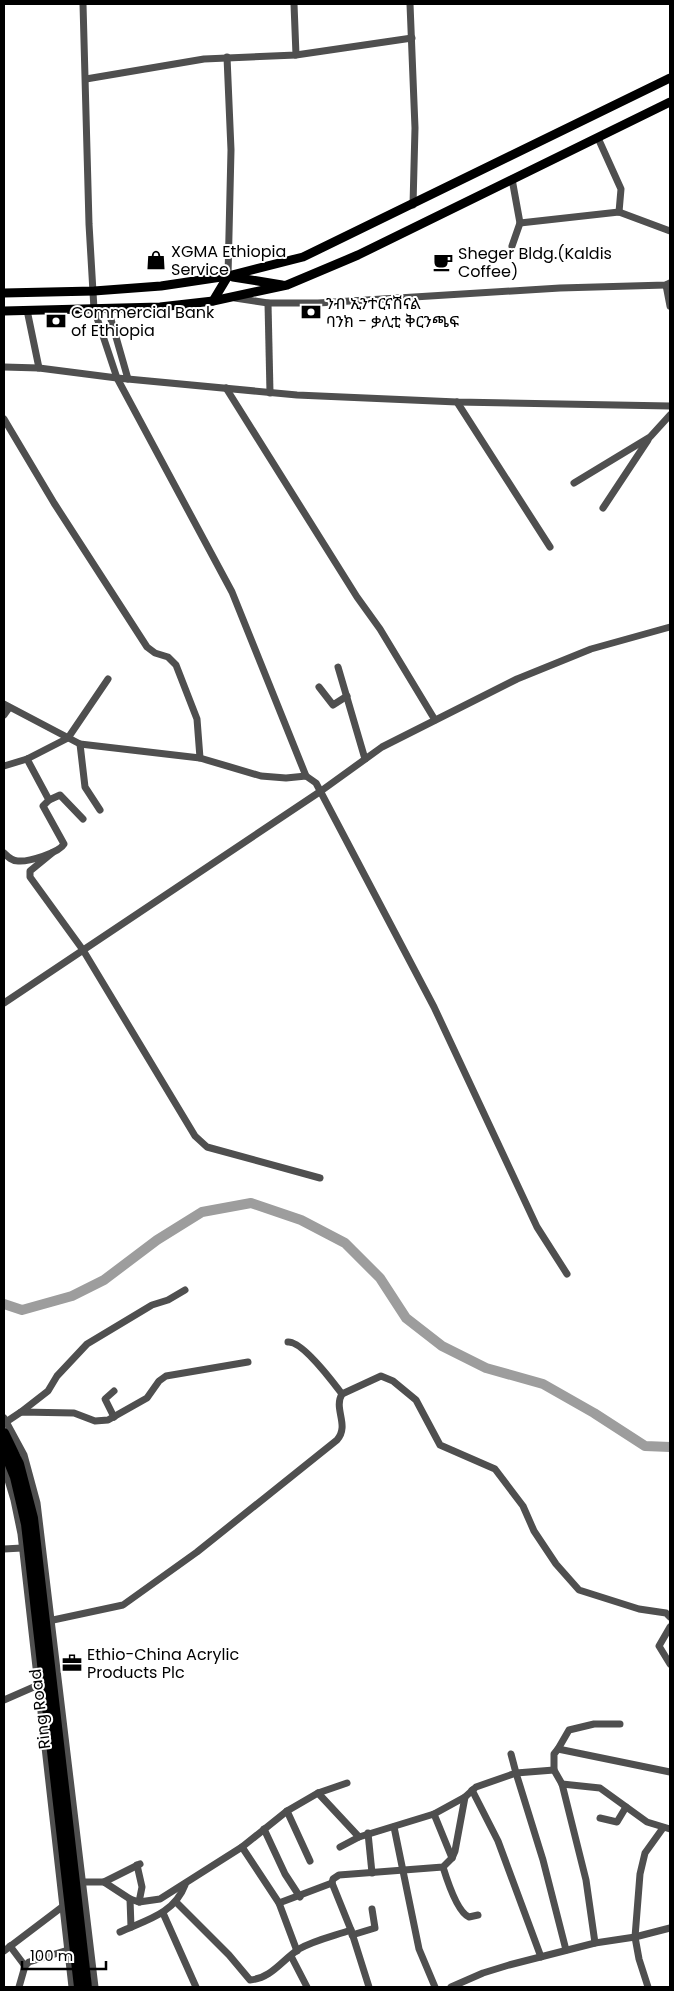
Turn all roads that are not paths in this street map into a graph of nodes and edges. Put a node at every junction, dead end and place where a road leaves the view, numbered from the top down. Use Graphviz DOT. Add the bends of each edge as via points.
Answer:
graph roads {
  1 [pos="83,4"];
  2 [pos="294,4"];
  3 [pos="410,4"];
  4 [pos="412,38"];
  5 [pos="296,55"];
  6 [pos="227,57"];
  7 [pos="670,78"];
  8 [pos="86,79"];
  9 [pos="670,102"];
  10 [pos="598,138"];
  11 [pos="512,179"];
  12 [pos="413,205"];
  13 [pos="619,212"];
  14 [pos="520,223"];
  15 [pos="670,231"];
  16 [pos="512,246"];
  17 [pos="228,276"];
  18 [pos="668,284"];
  19 [pos="287,285"];
  20 [pos="94,291"];
  21 [pos="4,293"];
  22 [pos="233,297"];
  23 [pos="213,301"];
  24 [pos="268,303"];
  25 [pos="670,306"];
  26 [pos="94,309"];
  27 [pos="108,309"];
  28 [pos="27,310"];
  29 [pos="4,311"];
  30 [pos="4,367"];
  31 [pos="39,368"];
  32 [pos="117,378"];
  33 [pos="128,379"];
  34 [pos="226,388"];
  35 [pos="270,393"];
  36 [pos="457,402"];
  37 [pos="670,406"];
  38 [pos="670,415"];
  39 [pos="4,419"];
  40 [pos="650,438"];
  41 [pos="574,483"];
  42 [pos="604,508"];
  43 [pos="550,547"];
  44 [pos="670,627"];
  45 [pos="338,667"];
  46 [pos="108,679"];
  47 [pos="319,687"];
  48 [pos="347,696"];
  49 [pos="6,706"];
  50 [pos="4,715"];
  51 [pos="434,720"];
  52 [pos="68,738"];
  53 [pos="80,744"];
  54 [pos="200,758"];
  55 [pos="26,759"];
  56 [pos="365,759"];
  57 [pos="4,766"];
  58 [pos="306,776"];
  59 [pos="321,791"];
  60 [pos="49,800"];
  61 [pos="100,810"];
  62 [pos="83,819"];
  63 [pos="4,853"];
  64 [pos="52,853"];
  65 [pos="83,950"];
  66 [pos="4,1003"];
  67 [pos="320,1178"];
  68 [pos="567,1274"];
  69 [pos="185,1290"];
  70 [pos="288,1342"];
  71 [pos="248,1362"];
  72 [pos="114,1391"];
  73 [pos="342,1394"];
  74 [pos="21,1412"];
  75 [pos="114,1417"];
  76 [pos="5,1420"];
  77 [pos="4,1433"];
  78 [pos="4,1450"];
  79 [pos="4,1467"];
  80 [pos="22,1548"];
  81 [pos="4,1549"];
  82 [pos="670,1617"];
  83 [pos="53,1620"];
  84 [pos="670,1628"];
  85 [pos="670,1664"];
  86 [pos="36,1686"];
  87 [pos="4,1700"];
  88 [pos="620,1724"];
  89 [pos="558,1749"];
  90 [pos="511,1754"];
  91 [pos="554,1770"];
  92 [pos="670,1772"];
  93 [pos="516,1773"];
  94 [pos="347,1783"];
  95 [pos="562,1784"];
  96 [pos="472,1790"];
  97 [pos="318,1793"];
  98 [pos="465,1797"];
  99 [pos="626,1807"];
  100 [pos="287,1811"];
  101 [pos="434,1814"];
  102 [pos="600,1818"];
  103 [pos="394,1827"];
  104 [pos="667,1828"];
  105 [pos="264,1829"];
  106 [pos="368,1833"];
  107 [pos="359,1837"];
  108 [pos="340,1846"];
  109 [pos="242,1847"];
  110 [pos="452,1858"];
  111 [pos="310,1861"];
  112 [pos="443,1867"];
  113 [pos="402,1871"];
  114 [pos="372,1873"];
  115 [pos="82,1882"];
  116 [pos="104,1882"];
  117 [pos="332,1883"];
  118 [pos="185,1884"];
  119 [pos="300,1897"];
  120 [pos="130,1899"];
  121 [pos="139,1902"];
  122 [pos="177,1902"];
  123 [pos="279,1903"];
  124 [pos="62,1907"];
  125 [pos="372,1909"];
  126 [pos="163,1913"];
  127 [pos="478,1915"];
  128 [pos="130,1927"];
  129 [pos="670,1928"];
  130 [pos="120,1932"];
  131 [pos="352,1932"];
  132 [pos="635,1938"];
  133 [pos="595,1943"];
  134 [pos="10,1946"];
  135 [pos="68,1950"];
  136 [pos="297,1950"];
  137 [pos="566,1950"];
  138 [pos="4,1951"];
  139 [pos="291,1956"];
  140 [pos="541,1957"];
  141 [pos="25,1966"];
  142 [pos="19,1987"];
  143 [pos="72,1987"];
  144 [pos="79,1987"];
  145 [pos="86,1987"];
  146 [pos="95,1987"];
  147 [pos="196,1987"];
  148 [pos="307,1987"];
  149 [pos="370,1987"];
  150 [pos="435,1987"];
  151 [pos="451,1987"];
  152 [pos="648,1987"];
  1 -- 8 [label="street"];
  2 -- 5 [label="street"];
  3 -- 4 [label="street"];
  4 -- 5 [label="street"];
  4 -- 12 [label="street"];
  5 -- 6 [label="street"];
  6 -- 8 [label="street"];
  6 -- 17 [label="street" via="231,150"];
  7 -- 12 [label="main road"];
  8 -- 20 [label="street"];
  9 -- 10 [label="main road"];
  10 -- 11 [label="main road"];
  10 -- 13 [label="street" via="621,189"];
  11 -- 14 [label="street"];
  11 -- 19 [label="main road" via="342,263"];
  12 -- 17 [label="main road" via="304,257"];
  13 -- 14 [label="street"];
  13 -- 15 [label="street"];
  14 -- 16 [label="street"];
  17 -- 19 [label="main road"];
  17 -- 20 [label="main road"];
  17 -- 23 [label="main road"];
  18 -- 24 [label="street"];
  18 -- 25 [label="street"];
  19 -- 22 [label="main road"];
  20 -- 21 [label="main road"];
  20 -- 26 [label="street"];
  22 -- 23 [label="main road"];
  22 -- 24 [label="street"];
  23 -- 27 [label="main road"];
  24 -- 35 [label="street"];
  26 -- 27 [label="main road"];
  26 -- 28 [label="main road"];
  26 -- 32 [label="street"];
  27 -- 33 [label="street"];
  28 -- 29 [label="main road"];
  28 -- 31 [label="street"];
  30 -- 31 [label="street"];
  31 -- 32 [label="street"];
  32 -- 33 [label="street"];
  32 -- 58 [label="street" via="232,592"];
  33 -- 34 [label="street"];
  34 -- 35 [label="street"];
  34 -- 51 [label="street" via="380,629"];
  35 -- 36 [label="street"];
  36 -- 37 [label="street"];
  36 -- 43 [label="street"];
  38 -- 40 [label="street"];
  39 -- 54 [label="street" via="54,504 147,647 155,654 168,656 176,665 196,719"];
  40 -- 41 [label="street"];
  40 -- 42 [label="street"];
  44 -- 51 [label="street" via="583,652"];
  45 -- 48 [label="street"];
  46 -- 52 [label="street"];
  47 -- 48 [label="street" via="333,705"];
  48 -- 56 [label="street"];
  49 -- 50 [label="street"];
  49 -- 52 [label="street"];
  51 -- 56 [label="street"];
  52 -- 53 [label="street"];
  52 -- 55 [label="street"];
  53 -- 54 [label="street"];
  53 -- 61 [label="street" via="85,787"];
  54 -- 58 [label="street" via="261,776"];
  55 -- 57 [label="street"];
  55 -- 60 [label="street"];
  56 -- 59 [label="street"];
  58 -- 59 [label="street"];
  59 -- 65 [label="street"];
  59 -- 68 [label="street" via="434,1007 537,1227"];
  60 -- 62 [label="street" via="60,795"];
  60 -- 64 [label="street" via="43,806 64,844"];
  63 -- 64 [label="street" via="20,862"];
  64 -- 65 [label="street" via="30,871 30,877"];
  65 -- 66 [label="street"];
  65 -- 67 [label="street" via="200,1143"];
  69 -- 74 [label="street" via="152,1305 87,1344 57,1376 48,1391"];
  70 -- 73 [label="street" via="301,1346"];
  71 -- 75 [label="street" via="166,1376 146,1398"];
  72 -- 75 [label="street" via="105,1400"];
  73 -- 82 [label="street" via="381,1376 394,1381 416,1400 440,1445 494,1468 523,1506 534,1531 556,1564 579,1590 639,1609 666,1613"];
  73 -- 83 [label="street" via="339,1400 343,1430 337,1440 197,1552 123,1605"];
  74 -- 75 [label="street" via="74,1412 95,1421"];
  74 -- 76 [label="street"];
  76 -- 83 [label="street" via="24,1455 37,1504"];
  77 -- 145 [label="highway, Ring Road" via="19,1464 33,1518"];
  78 -- 144 [label="highway, Ring Road" via="16,1477 26,1524"];
  79 -- 80 [label="street" via="14,1500"];
  80 -- 81 [label="street"];
  80 -- 86 [label="street"];
  83 -- 115 [label="street"];
  84 -- 85 [label="street" via="659,1646"];
  86 -- 87 [label="street"];
  86 -- 124 [label="street"];
  88 -- 89 [label="street" via="594,1724 569,1730"];
  89 -- 91 [label="street" via="554,1754"];
  89 -- 92 [label="street"];
  90 -- 93 [label="street"];
  91 -- 93 [label="street"];
  91 -- 95 [label="street"];
  93 -- 96 [label="street"];
  93 -- 137 [label="street"];
  94 -- 97 [label="street"];
  95 -- 99 [label="street" via="600,1788"];
  95 -- 133 [label="street" via="586,1880"];
  96 -- 98 [label="street"];
  96 -- 140 [label="street" via="498,1841"];
  97 -- 100 [label="street"];
  97 -- 107 [label="street"];
  98 -- 101 [label="street"];
  98 -- 110 [label="street"];
  99 -- 102 [label="street" via="617,1822"];
  99 -- 104 [label="street" via="647,1822"];
  100 -- 105 [label="street"];
  100 -- 111 [label="street"];
  101 -- 103 [label="street"];
  101 -- 110 [label="street"];
  103 -- 106 [label="street"];
  103 -- 113 [label="street"];
  104 -- 132 [label="street" via="642,1859"];
  105 -- 109 [label="street"];
  105 -- 119 [label="street"];
  106 -- 107 [label="street"];
  106 -- 114 [label="street"];
  107 -- 108 [label="street"];
  109 -- 118 [label="street"];
  109 -- 123 [label="street"];
  110 -- 112 [label="street"];
  112 -- 113 [label="street"];
  112 -- 127 [label="street" via="449,1888 464,1915 469,1918"];
  113 -- 114 [label="street"];
  113 -- 150 [label="street" via="419,1949"];
  114 -- 117 [label="street" via="340,1875"];
  115 -- 116 [label="street"];
  115 -- 146 [label="street"];
  116 -- 120 [label="street"];
  116 -- 121 [label="street" via="139,1864 142,1887"];
  117 -- 119 [label="street"];
  117 -- 131 [label="street"];
  118 -- 121 [label="street" via="160,1899"];
  118 -- 122 [label="street"];
  119 -- 123 [label="street"];
  120 -- 121 [label="street"];
  120 -- 128 [label="street"];
  122 -- 126 [label="street"];
  122 -- 139 [label="street" via="250,1980 275,1970"];
  123 -- 136 [label="street"];
  124 -- 134 [label="street"];
  124 -- 135 [label="street"];
  125 -- 131 [label="street" via="375,1928"];
  126 -- 128 [label="street"];
  126 -- 147 [label="street"];
  128 -- 130 [label="street"];
  129 -- 132 [label="street"];
  131 -- 136 [label="street"];
  131 -- 149 [label="street"];
  132 -- 133 [label="street"];
  132 -- 152 [label="street"];
  133 -- 137 [label="street"];
  134 -- 138 [label="street"];
  134 -- 141 [label="street"];
  135 -- 141 [label="street" via="32,1960"];
  135 -- 143 [label="street"];
  136 -- 139 [label="street"];
  137 -- 140 [label="street"];
  139 -- 148 [label="street"];
  140 -- 151 [label="street" via="483,1973"];
  141 -- 142 [label="street"];
}
